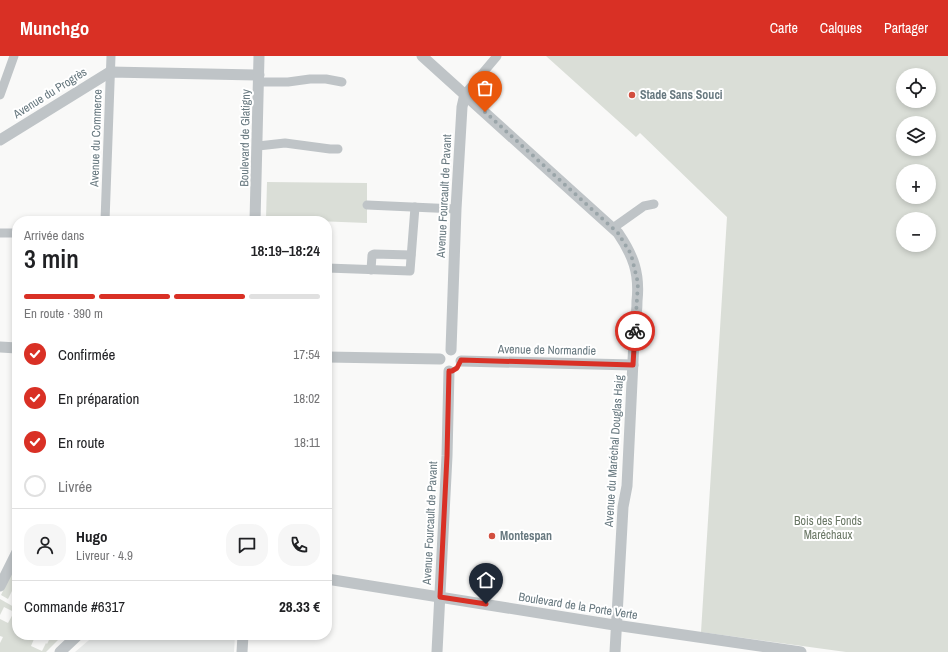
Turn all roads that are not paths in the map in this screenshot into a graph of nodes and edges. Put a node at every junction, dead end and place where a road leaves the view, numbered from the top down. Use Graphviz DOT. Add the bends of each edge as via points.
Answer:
graph roads {
  1 [pos="14,56"];
  2 [pos="111,56"];
  3 [pos="259,56"];
  4 [pos="422,56"];
  5 [pos="497,56"];
  6 [pos="110,72"];
  7 [pos="259,79"];
  8 [pos="342,82"];
  9 [pos="465,94"];
  10 [pos="0,95"];
  11 [pos="0,140"];
  12 [pos="258,146"];
  13 [pos="338,149"];
  14 [pos="367,204"];
  15 [pos="654,204"];
  16 [pos="415,207"];
  17 [pos="456,209"];
  18 [pos="105,216"];
  19 [pos="255,216"];
  20 [pos="613,228"];
  21 [pos="0,233"];
  22 [pos="12,233"];
  23 [pos="411,255"];
  24 [pos="332,268"];
  25 [pos="371,270"];
  26 [pos="0,348"];
  27 [pos="12,348"];
  28 [pos="451,350"];
  29 [pos="332,357"];
  30 [pos="440,358"];
  31 [pos="461,360"];
  32 [pos="633,365"];
  33 [pos="449,371"];
  34 [pos="12,562"];
  35 [pos="332,580"];
  36 [pos="0,586"];
  37 [pos="440,597"];
  38 [pos="617,625"];
  39 [pos="73,640"];
  40 [pos="243,640"];
  41 [pos="60,652"];
  42 [pos="242,652"];
  43 [pos="437,652"];
  44 [pos="615,652"];
  45 [pos="801,652"];
  1 -- 10 [label="street"];
  2 -- 6 [label="street, Avenue du Commerce"];
  3 -- 7 [label="street, Boulevard de Glatigny"];
  4 -- 9 [label="street, Avenue du Maréchal Douglas Haig"];
  5 -- 9 [label="street"];
  6 -- 7 [label="street"];
  6 -- 11 [label="street, Avenue du Progrès"];
  6 -- 18 [label="street, Avenue du Commerce"];
  7 -- 8 [label="street" via="288,82 310,78"];
  7 -- 12 [label="street, Boulevard de Glatigny"];
  9 -- 17 [label="street, Avenue Fourcault de Pavant"];
  9 -- 20 [label="street, Avenue du Maréchal Douglas Haig"];
  12 -- 13 [label="street" via="285,143"];
  12 -- 19 [label="street, Boulevard de Glatigny"];
  14 -- 16 [label="street"];
  15 -- 20 [label="street" via="644,206"];
  16 -- 17 [label="street"];
  16 -- 23 [label="street"];
  17 -- 28 [label="street, Avenue Fourcault de Pavant"];
  20 -- 32 [label="street, Avenue du Maréchal Douglas Haig" via="631,254 638,283"];
  21 -- 22 [label="street"];
  23 -- 25 [label="street" via="410,270"];
  23 -- 25 [label="street" via="374,254"];
  24 -- 25 [label="street"];
  26 -- 27 [label="street"];
  28 -- 30 [label="street" via="444,352"];
  28 -- 31 [label="street" via="457,352"];
  29 -- 30 [label="street"];
  30 -- 33 [label="street" via="443,368"];
  31 -- 32 [label="street, Avenue de Normandie"];
  31 -- 33 [label="street" via="457,368"];
  32 -- 38 [label="street, Avenue du Maréchal Douglas Haig"];
  33 -- 37 [label="street, Avenue Fourcault de Pavant"];
  34 -- 36 [label="street"];
  35 -- 37 [label="street, Boulevard de la Porte Verte"];
  37 -- 38 [label="street, Boulevard de la Porte Verte"];
  37 -- 43 [label="street, Avenue Fourcault de Pavant"];
  38 -- 44 [label="street, Avenue du Maréchal Douglas Haig"];
  38 -- 45 [label="street, Boulevard de la Porte Verte"];
  39 -- 41 [label="street"];
  40 -- 42 [label="street"];
}
